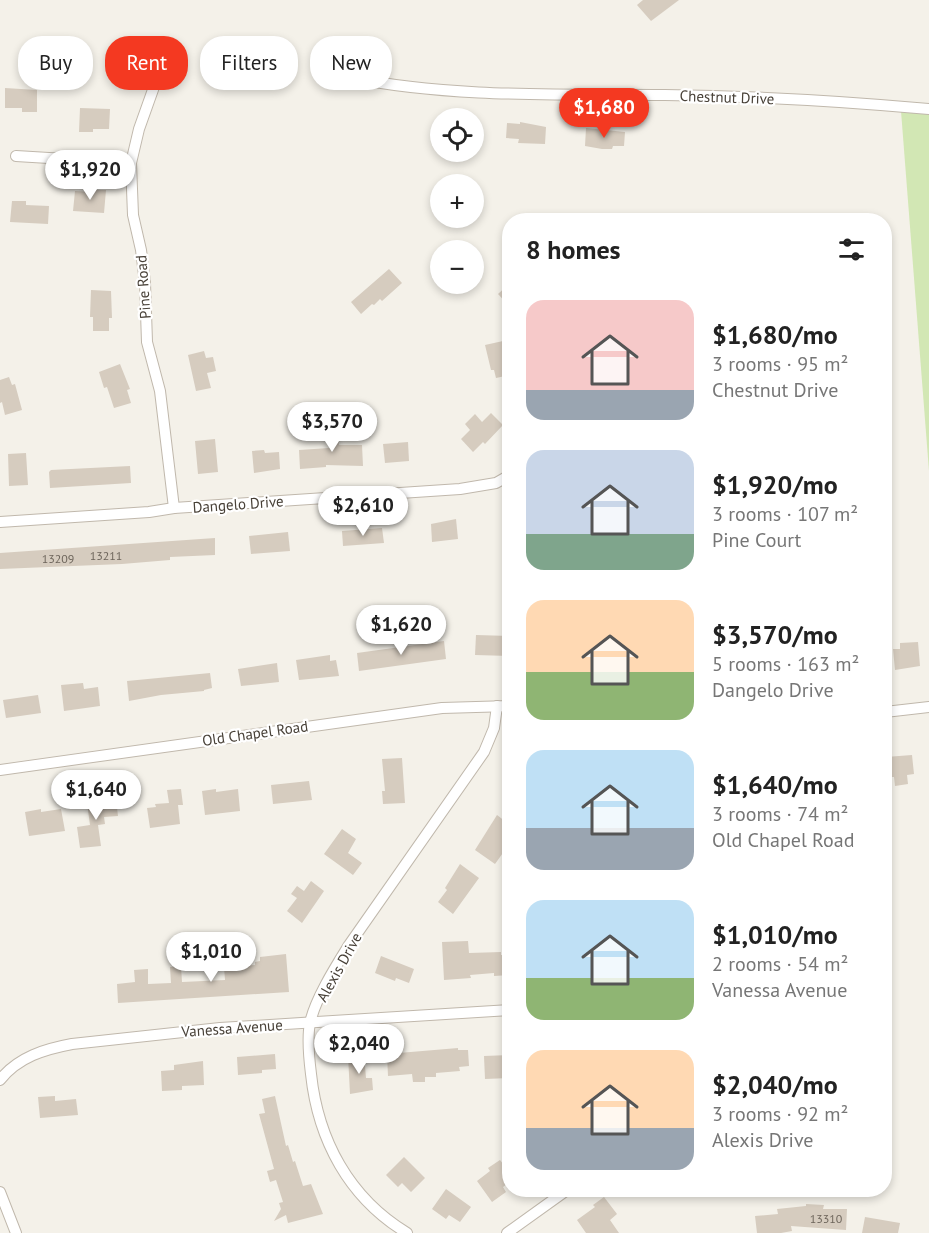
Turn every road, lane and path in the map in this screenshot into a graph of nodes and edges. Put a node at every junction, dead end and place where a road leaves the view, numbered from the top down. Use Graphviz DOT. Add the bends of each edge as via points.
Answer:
graph roads {
  1 [pos="392,83"];
  2 [pos="153,90"];
  3 [pos="929,109"];
  4 [pos="16,156"];
  5 [pos="131,163"];
  6 [pos="502,480"];
  7 [pos="174,508"];
  8 [pos="0,522"];
  9 [pos="498,706"];
  10 [pos="502,706"];
  11 [pos="929,707"];
  12 [pos="892,711"];
  13 [pos="0,770"];
  14 [pos="502,1011"];
  15 [pos="310,1023"];
  16 [pos="0,1080"];
  17 [pos="0,1192"];
  18 [pos="557,1197"];
  19 [pos="16,1233"];
  20 [pos="407,1233"];
  21 [pos="507,1233"];
  1 -- 3 [label="street, Chestnut Drive" via="502,94 746,97"];
  2 -- 5 [label="street, Pine Road"];
  4 -- 5 [label="street"];
  5 -- 7 [label="street, Pine Road" via="133,215 145,283 147,342 160,391"];
  6 -- 7 [label="street, Dangelo Drive" via="460,489"];
  7 -- 8 [label="street, Dangelo Drive"];
  9 -- 10 [label="street, Old Chapel Road"];
  9 -- 13 [label="street, Old Chapel Road" via="431,709"];
  9 -- 15 [label="street, Alexis Drive" via="484,752 349,945"];
  11 -- 12 [label="street"];
  14 -- 15 [label="street, Vanessa Avenue"];
  15 -- 16 [label="street, Vanessa Avenue" via="72,1044 28,1057"];
  15 -- 20 [label="street, Alexis Drive" via="313,1090 334,1157 371,1206"];
  17 -- 19 [label="street"];
  18 -- 21 [label="street"];
}
